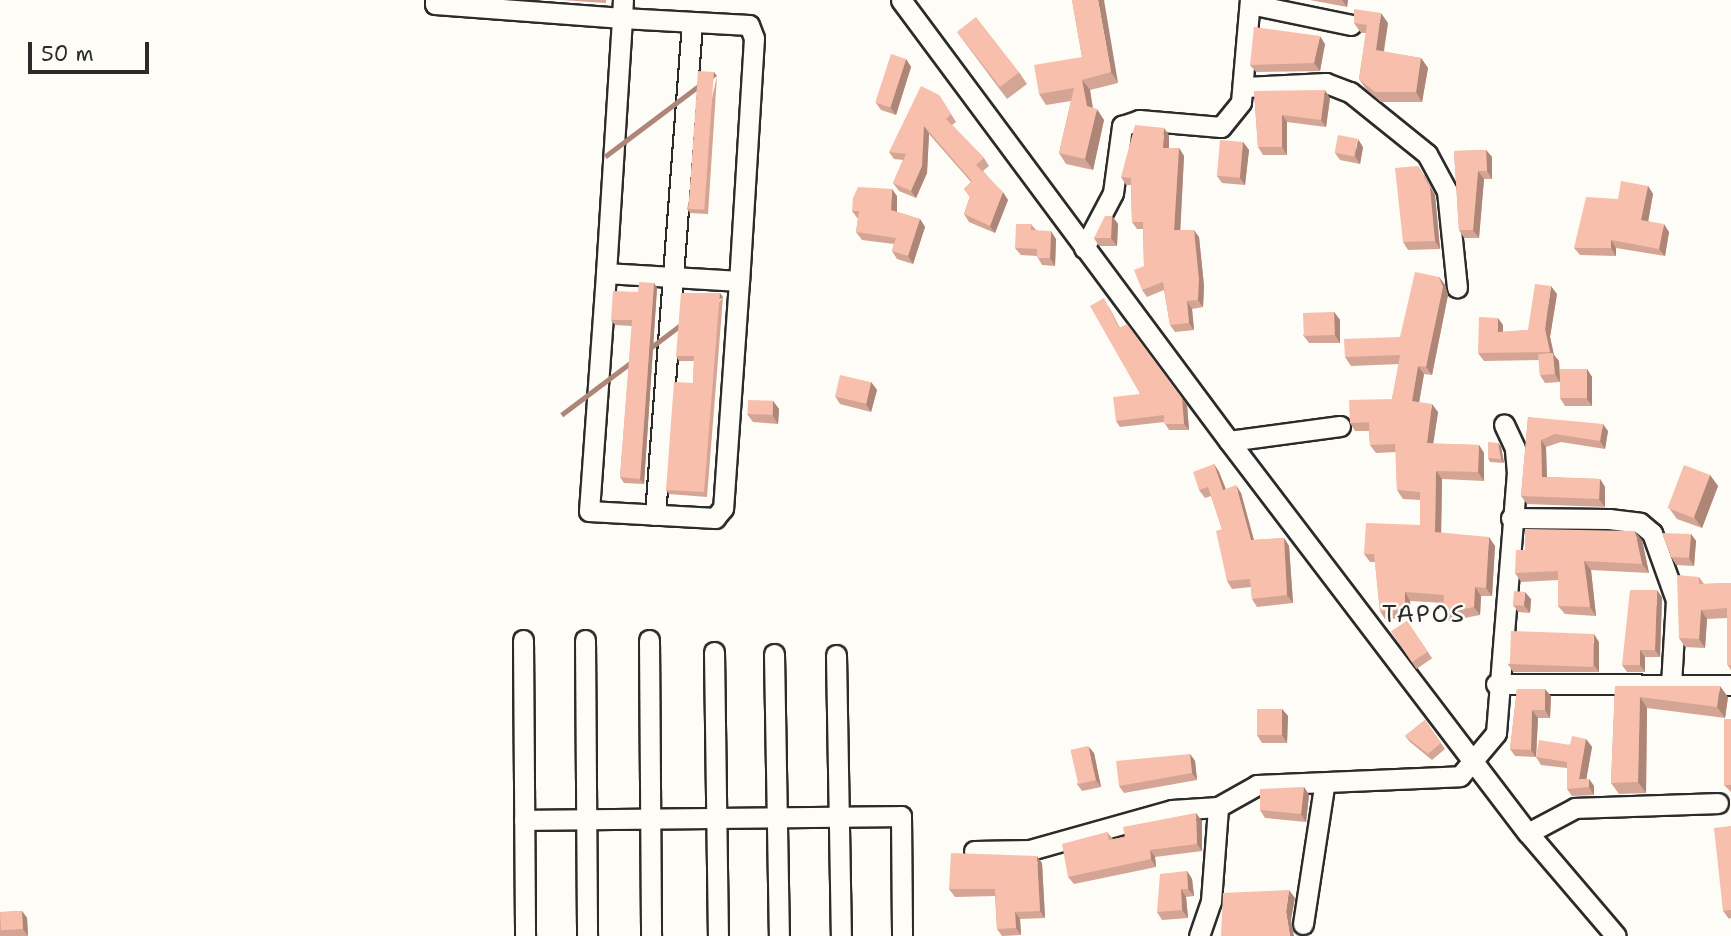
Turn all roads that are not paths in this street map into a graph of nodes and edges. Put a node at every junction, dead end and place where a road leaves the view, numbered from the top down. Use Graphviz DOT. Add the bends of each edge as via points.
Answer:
graph roads {
  1 [pos="435,0"];
  2 [pos="901,0"];
  3 [pos="1250,2"];
  4 [pos="622,9"];
  5 [pos="692,22"];
  6 [pos="1351,25"];
  7 [pos="1245,87"];
  8 [pos="1084,248"];
  9 [pos="606,273"];
  10 [pos="674,277"];
  11 [pos="739,281"];
  12 [pos="1457,287"];
  13 [pos="1504,424"];
  14 [pos="1340,426"];
  15 [pos="1229,441"];
  16 [pos="655,514"];
  17 [pos="1511,518"];
  18 [pos="523,640"];
  19 [pos="585,640"];
  20 [pos="649,640"];
  21 [pos="714,652"];
  22 [pos="774,654"];
  23 [pos="836,655"];
  24 [pos="1496,684"];
  25 [pos="1671,684"];
  26 [pos="1731,685"];
  27 [pos="1478,760"];
  28 [pos="1324,786"];
  29 [pos="1718,803"];
  30 [pos="1218,807"];
  31 [pos="839,816"];
  32 [pos="777,817"];
  33 [pos="717,818"];
  34 [pos="586,819"];
  35 [pos="650,819"];
  36 [pos="524,820"];
  37 [pos="1528,833"];
  38 [pos="974,852"];
  39 [pos="1303,924"];
  40 [pos="526,936"];
  41 [pos="587,936"];
  42 [pos="651,936"];
  43 [pos="718,936"];
  44 [pos="779,936"];
  45 [pos="841,936"];
  46 [pos="902,936"];
  47 [pos="1199,936"];
  48 [pos="1616,936"];
  1 -- 4 [label="street"];
  2 -- 8 [label="street"];
  3 -- 6 [label="street"];
  3 -- 7 [label="street"];
  4 -- 5 [label="street"];
  4 -- 9 [label="street"];
  5 -- 10 [label="street"];
  5 -- 11 [label="street" via="749,25 754,38"];
  7 -- 8 [label="street" via="1222,127 1139,120 1122,126 1114,192"];
  7 -- 12 [label="street" via="1326,83 1350,92 1427,154 1447,191"];
  8 -- 15 [label="street"];
  9 -- 10 [label="street"];
  9 -- 16 [label="street" via="589,511"];
  10 -- 11 [label="street"];
  10 -- 16 [label="street"];
  11 -- 16 [label="street" via="723,508 715,518"];
  13 -- 17 [label="street" via="1517,457"];
  14 -- 15 [label="street"];
  15 -- 27 [label="street"];
  17 -- 24 [label="street"];
  17 -- 25 [label="street" via="1609,519 1640,523 1652,533 1676,600"];
  18 -- 36 [label="street"];
  19 -- 34 [label="street"];
  20 -- 35 [label="street"];
  21 -- 33 [label="street"];
  22 -- 32 [label="street"];
  23 -- 31 [label="street"];
  24 -- 25 [label="street"];
  24 -- 27 [label="street" via="1496,733"];
  25 -- 26 [label="street"];
  27 -- 28 [label="street" via="1460,776 1437,781"];
  27 -- 37 [label="street"];
  28 -- 30 [label="street" via="1257,785"];
  28 -- 39 [label="street"];
  29 -- 37 [label="street" via="1575,808"];
  30 -- 38 [label="street" via="1161,812 1030,850"];
  30 -- 47 [label="street" via="1210,901"];
  31 -- 32 [label="street"];
  31 -- 45 [label="street"];
  31 -- 46 [label="street" via="901,816"];
  32 -- 33 [label="street"];
  32 -- 44 [label="street"];
  33 -- 35 [label="street"];
  33 -- 43 [label="street"];
  34 -- 35 [label="street"];
  34 -- 36 [label="street"];
  34 -- 41 [label="street"];
  35 -- 42 [label="street"];
  36 -- 40 [label="street"];
  37 -- 48 [label="street"];
}
